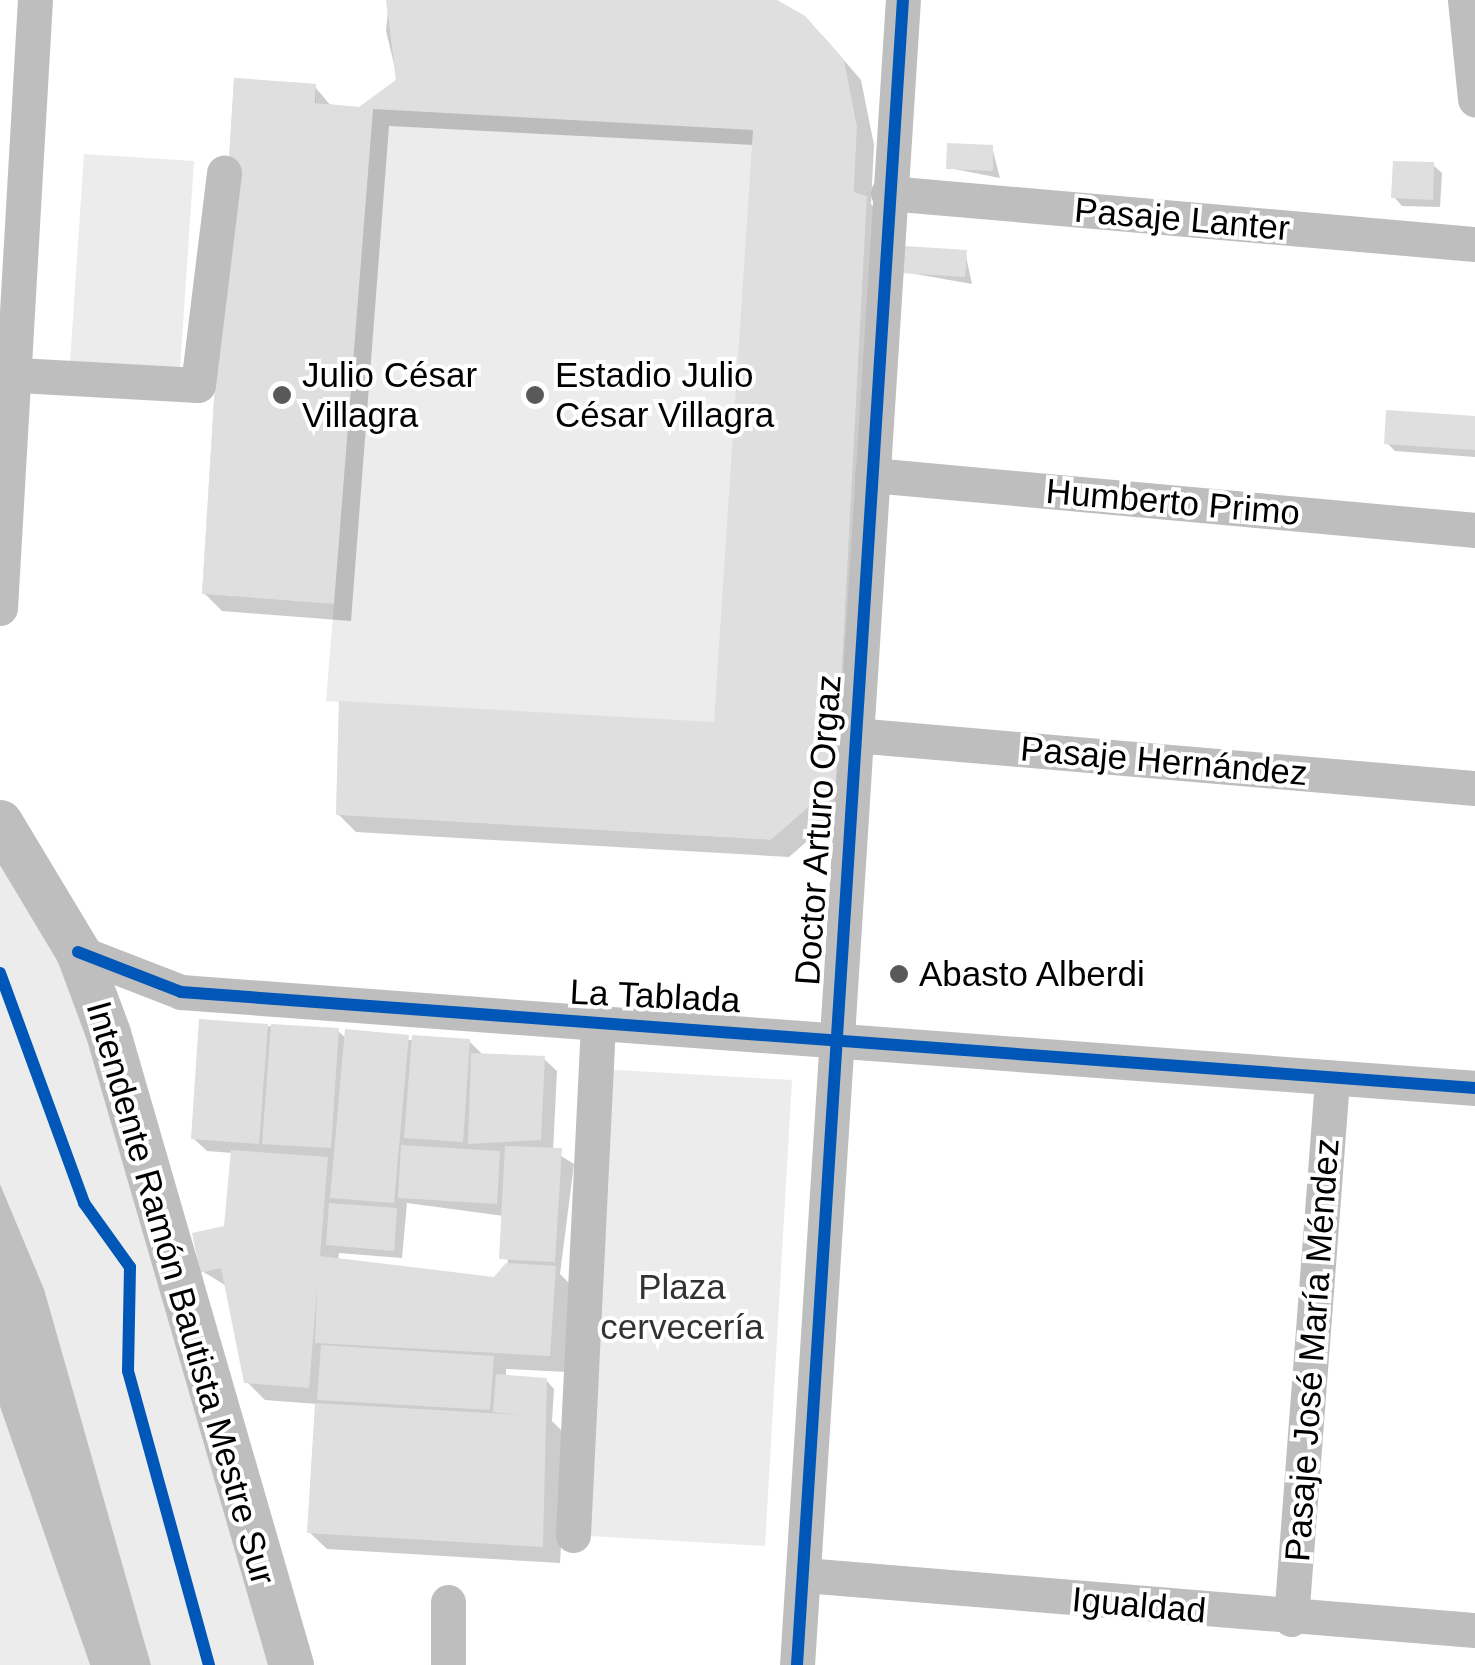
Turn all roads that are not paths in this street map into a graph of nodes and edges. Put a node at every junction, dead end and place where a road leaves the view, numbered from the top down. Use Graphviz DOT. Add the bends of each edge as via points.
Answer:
graph roads {
  1 [pos="35,0"];
  2 [pos="903,0"];
  3 [pos="1465,0"];
  4 [pos="1475,99"];
  5 [pos="224,173"];
  6 [pos="888,193"];
  7 [pos="1475,244"];
  8 [pos="7,374"];
  9 [pos="872,475"];
  10 [pos="1475,530"];
  11 [pos="0,608"];
  12 [pos="854,734"];
  13 [pos="1475,788"];
  14 [pos="0,822"];
  15 [pos="78,952"];
  16 [pos="598,1024"];
  17 [pos="835,1037"];
  18 [pos="1332,1080"];
  19 [pos="1475,1088"];
  20 [pos="573,1535"];
  21 [pos="804,1575"];
  22 [pos="448,1602"];
  23 [pos="1291,1619"];
  24 [pos="1475,1630"];
  25 [pos="290,1665"];
  26 [pos="448,1665"];
  27 [pos="797,1665"];
  1 -- 8 [label="street"];
  2 -- 6 [label="street, Doctor Arturo Orgaz"];
  3 -- 4 [label="street"];
  5 -- 8 [label="street" via="198,385"];
  6 -- 7 [label="street, Pasaje Lanter"];
  6 -- 9 [label="street, Doctor Arturo Orgaz"];
  8 -- 11 [label="street"];
  9 -- 10 [label="street, Humberto Primo"];
  9 -- 12 [label="street, Doctor Arturo Orgaz"];
  12 -- 13 [label="street, Pasaje Hernández"];
  12 -- 17 [label="street, Doctor Arturo Orgaz"];
  14 -- 15 [label="main road, Intendente Ramón Bautista Mestre Sur"];
  15 -- 16 [label="street, La Tablada" via="181,992"];
  15 -- 25 [label="main road, Intendente Ramón Bautista Mestre Sur"];
  16 -- 17 [label="street, La Tablada"];
  16 -- 20 [label="street"];
  17 -- 18 [label="street, La Tablada"];
  17 -- 21 [label="street, Doctor Arturo Orgaz"];
  18 -- 19 [label="street, La Tablada"];
  18 -- 23 [label="street, Pasaje José María Méndez"];
  21 -- 23 [label="street, Igualdad"];
  21 -- 27 [label="street, Doctor Arturo Orgaz"];
  22 -- 26 [label="street"];
  23 -- 24 [label="street, Igualdad"];
}
